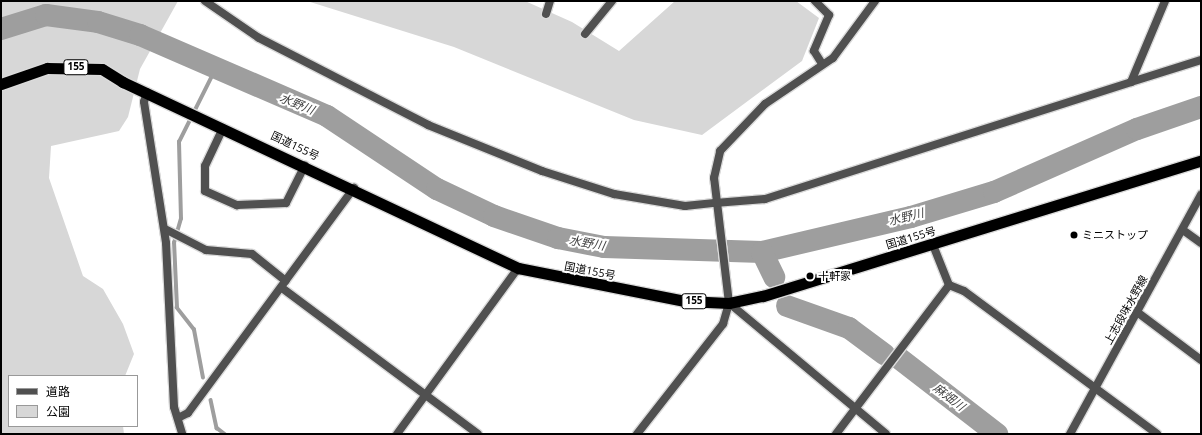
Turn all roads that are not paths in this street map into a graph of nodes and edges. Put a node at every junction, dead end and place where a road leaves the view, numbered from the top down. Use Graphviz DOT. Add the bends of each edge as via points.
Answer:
graph roads {
  1 [pos="205,1"];
  2 [pos="550,1"];
  3 [pos="612,1"];
  4 [pos="815,1"];
  5 [pos="875,1"];
  6 [pos="1165,1"];
  7 [pos="546,14"];
  8 [pos="585,34"];
  9 [pos="1201,60"];
  10 [pos="822,64"];
  11 [pos="1130,82"];
  12 [pos="1,84"];
  13 [pos="147,92"];
  14 [pos="223,128"];
  15 [pos="1201,160"];
  16 [pos="305,165"];
  17 [pos="354,188"];
  18 [pos="1201,195"];
  19 [pos="715,203"];
  20 [pos="165,229"];
  21 [pos="1183,230"];
  22 [pos="1201,243"];
  23 [pos="933,245"];
  24 [pos="518,268"];
  25 [pos="284,285"];
  26 [pos="949,286"];
  27 [pos="729,303"];
  28 [pos="1137,312"];
  29 [pos="1201,360"];
  30 [pos="1096,389"];
  31 [pos="426,395"];
  32 [pos="856,408"];
  33 [pos="178,418"];
  34 [pos="182,434"];
  35 [pos="397,434"];
  36 [pos="478,434"];
  37 [pos="637,434"];
  38 [pos="836,434"];
  39 [pos="886,434"];
  40 [pos="1070,434"];
  41 [pos="1157,434"];
  1 -- 19 [label="street" via="258,38 421,121 542,171 628,196 685,206"];
  2 -- 7 [label="street"];
  3 -- 8 [label="street"];
  4 -- 10 [label="street" via="829,15 814,51"];
  5 -- 10 [label="street" via="833,58"];
  6 -- 11 [label="street"];
  9 -- 11 [label="street"];
  10 -- 19 [label="street" via="765,104 720,151 714,178"];
  11 -- 19 [label="street" via="765,200"];
  12 -- 13 [label="highway, 国道155号 / 155" via="33,71 86,66 102,69"];
  13 -- 14 [label="highway, 国道155号 / 155"];
  13 -- 20 [label="street" via="144,102"];
  14 -- 16 [label="highway, 国道155号 / 155"];
  14 -- 16 [label="street" via="205,166 205,191 237,205 286,203"];
  15 -- 23 [label="highway, 国道155号 / 155"];
  16 -- 17 [label="highway, 国道155号 / 155"];
  17 -- 24 [label="highway, 国道155号 / 155"];
  17 -- 25 [label="street"];
  18 -- 21 [label="street, 上志段味水野線"];
  19 -- 27 [label="street"];
  20 -- 25 [label="street" via="206,250 252,254"];
  20 -- 33 [label="street" via="174,407"];
  21 -- 22 [label="street"];
  21 -- 28 [label="street, 上志段味水野線"];
  23 -- 26 [label="street"];
  23 -- 27 [label="highway, 国道155号 / 155"];
  24 -- 27 [label="highway, 国道155号 / 155" via="685,301"];
  24 -- 31 [label="street"];
  25 -- 31 [label="street"];
  25 -- 33 [label="street" via="188,413"];
  26 -- 30 [label="street" via="964,291"];
  26 -- 32 [label="street"];
  27 -- 32 [label="street"];
  27 -- 37 [label="street" via="723,324"];
  28 -- 29 [label="street"];
  28 -- 30 [label="street, 上志段味水野線"];
  30 -- 40 [label="street, 上志段味水野線"];
  30 -- 41 [label="street"];
  31 -- 35 [label="street"];
  31 -- 36 [label="street"];
  32 -- 38 [label="street"];
  32 -- 39 [label="street"];
  33 -- 34 [label="street"];
}
